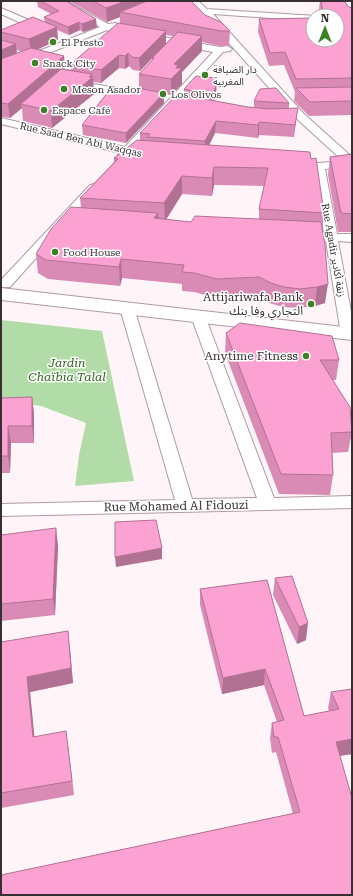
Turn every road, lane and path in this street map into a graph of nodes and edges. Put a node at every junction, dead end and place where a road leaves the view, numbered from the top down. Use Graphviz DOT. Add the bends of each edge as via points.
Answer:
graph roads {
  1 [pos="60,1"];
  2 [pos="193,1"];
  3 [pos="205,11"];
  4 [pos="1,12"];
  5 [pos="305,17"];
  6 [pos="124,21"];
  7 [pos="112,31"];
  8 [pos="72,42"];
  9 [pos="238,48"];
  10 [pos="1,49"];
  11 [pos="220,50"];
  12 [pos="30,57"];
  13 [pos="1,69"];
  14 [pos="137,82"];
  15 [pos="126,93"];
  16 [pos="142,95"];
  17 [pos="298,96"];
  18 [pos="282,97"];
  19 [pos="170,100"];
  20 [pos="188,103"];
  21 [pos="25,113"];
  22 [pos="300,116"];
  23 [pos="285,117"];
  24 [pos="6,125"];
  25 [pos="127,151"];
  26 [pos="155,155"];
  27 [pos="117,162"];
  28 [pos="352,163"];
  29 [pos="288,164"];
  30 [pos="319,166"];
  31 [pos="101,180"];
  32 [pos="64,220"];
  33 [pos="80,221"];
  34 [pos="292,235"];
  35 [pos="331,238"];
  36 [pos="352,238"];
  37 [pos="2,287"];
  38 [pos="71,302"];
  39 [pos="1,304"];
  40 [pos="127,308"];
  41 [pos="198,316"];
  42 [pos="350,334"];
  43 [pos="352,502"];
  44 [pos="268,504"];
  45 [pos="185,506"];
  46 [pos="1,510"];
  1 -- 7 [label="street"];
  2 -- 3 [label="street"];
  3 -- 5 [label="street"];
  3 -- 9 [label="street"];
  4 -- 8 [label="street"];
  6 -- 7 [label="street"];
  7 -- 8 [label="street"];
  7 -- 11 [label="street" via="173,45"];
  8 -- 12 [label="street"];
  9 -- 11 [label="street"];
  9 -- 18 [label="street"];
  10 -- 12 [label="street"];
  11 -- 19 [label="street"];
  12 -- 13 [label="street"];
  12 -- 15 [label="street" via="77,65 62,79"];
  14 -- 15 [label="street"];
  15 -- 16 [label="street"];
  17 -- 18 [label="street"];
  18 -- 22 [label="street"];
  19 -- 20 [label="street"];
  19 -- 25 [label="street"];
  21 -- 24 [label="street"];
  22 -- 23 [label="street"];
  22 -- 28 [label="street"];
  24 -- 25 [label="street, Rue Saad Ben Abi Waqqas"];
  25 -- 26 [label="street, Rue Saad Ben Abi Waqqas"];
  25 -- 27 [label="street"];
  28 -- 30 [label="street"];
  29 -- 30 [label="street"];
  30 -- 35 [label="street, Rue Agadir زنقة أكادير"];
  31 -- 32 [label="street"];
  32 -- 33 [label="street"];
  32 -- 37 [label="street"];
  34 -- 35 [label="street"];
  35 -- 36 [label="street"];
  35 -- 42 [label="street, Rue Agadir زنقة أكادير"];
  37 -- 38 [label="main road"];
  38 -- 39 [label="main road" via="55,310"];
  38 -- 40 [label="main road"];
  40 -- 41 [label="main road"];
  40 -- 45 [label="street"];
  41 -- 42 [label="main road"];
  41 -- 44 [label="street"];
  43 -- 44 [label="street, Rue Mohamed Al Fidouzi"];
  44 -- 45 [label="street, Rue Mohamed Al Fidouzi"];
  45 -- 46 [label="street, Rue Mohamed Al Fidouzi"];
}
